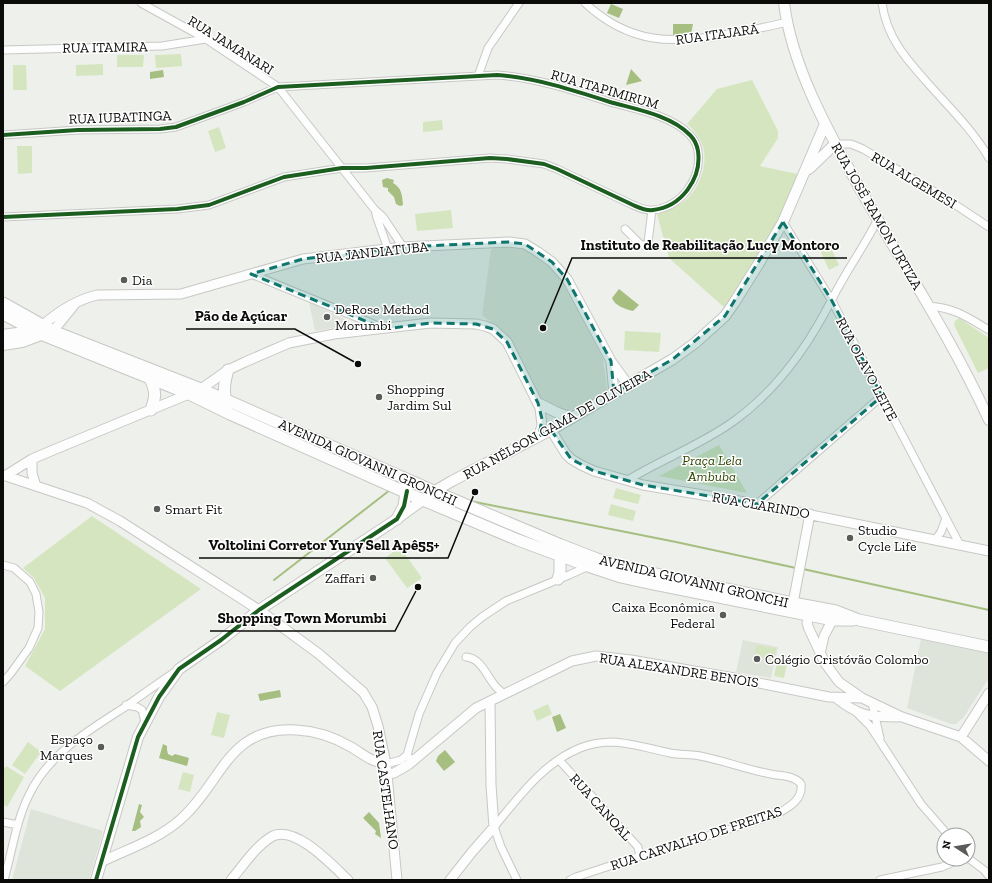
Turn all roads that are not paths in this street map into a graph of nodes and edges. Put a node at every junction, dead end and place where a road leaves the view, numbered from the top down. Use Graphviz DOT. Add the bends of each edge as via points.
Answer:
graph roads {
  1 [pos="140,3"];
  2 [pos="519,3"];
  3 [pos="585,3"];
  4 [pos="784,3"];
  5 [pos="882,3"];
  6 [pos="787,22"];
  7 [pos="206,39"];
  8 [pos="3,50"];
  9 [pos="478,76"];
  10 [pos="278,87"];
  11 [pos="825,124"];
  12 [pos="3,135"];
  13 [pos="835,144"];
  14 [pos="989,158"];
  15 [pos="342,168"];
  16 [pos="806,171"];
  17 [pos="375,210"];
  18 [pos="652,210"];
  19 [pos="3,217"];
  20 [pos="878,219"];
  21 [pos="784,222"];
  22 [pos="989,227"];
  23 [pos="625,229"];
  24 [pos="403,247"];
  25 [pos="388,249"];
  26 [pos="251,274"];
  27 [pos="832,301"];
  28 [pos="3,302"];
  29 [pos="929,306"];
  30 [pos="3,314"];
  31 [pos="385,329"];
  32 [pos="30,330"];
  33 [pos="46,330"];
  34 [pos="989,330"];
  35 [pos="3,335"];
  36 [pos="3,345"];
  37 [pos="611,361"];
  38 [pos="228,370"];
  39 [pos="150,378"];
  40 [pos="629,386"];
  41 [pos="201,388"];
  42 [pos="614,393"];
  43 [pos="189,394"];
  44 [pos="882,396"];
  45 [pos="225,400"];
  46 [pos="538,403"];
  47 [pos="151,410"];
  48 [pos="230,414"];
  49 [pos="572,418"];
  50 [pos="989,420"];
  51 [pos="551,430"];
  52 [pos="539,436"];
  53 [pos="32,459"];
  54 [pos="4,476"];
  55 [pos="406,478"];
  56 [pos="628,480"];
  57 [pos="36,486"];
  58 [pos="407,491"];
  59 [pos="435,491"];
  60 [pos="423,500"];
  61 [pos="757,504"];
  62 [pos="810,514"];
  63 [pos="946,518"];
  64 [pos="397,519"];
  65 [pos="935,540"];
  66 [pos="960,545"];
  67 [pos="989,551"];
  68 [pos="560,556"];
  69 [pos="593,563"];
  70 [pos="3,565"];
  71 [pos="558,579"];
  72 [pos="793,603"];
  73 [pos="259,610"];
  74 [pos="813,611"];
  75 [pos="834,616"];
  76 [pos="989,647"];
  77 [pos="820,654"];
  78 [pos="466,657"];
  79 [pos="179,670"];
  80 [pos="3,682"];
  81 [pos="839,682"];
  82 [pos="989,693"];
  83 [pos="504,694"];
  84 [pos="840,698"];
  85 [pos="862,698"];
  86 [pos="490,701"];
  87 [pos="872,703"];
  88 [pos="126,705"];
  89 [pos="856,712"];
  90 [pos="875,717"];
  91 [pos="902,717"];
  92 [pos="145,722"];
  93 [pos="961,736"];
  94 [pos="882,744"];
  95 [pos="410,758"];
  96 [pos="559,760"];
  97 [pos="989,761"];
  98 [pos="386,764"];
  99 [pos="387,774"];
  100 [pos="3,822"];
  101 [pos="18,825"];
  102 [pos="494,827"];
  103 [pos="941,827"];
  104 [pos="640,856"];
  105 [pos="101,862"];
  106 [pos="976,864"];
  107 [pos="942,867"];
  108 [pos="989,876"];
  109 [pos="4,880"];
  110 [pos="96,880"];
  111 [pos="231,880"];
  112 [pos="348,880"];
  113 [pos="397,880"];
  114 [pos="450,880"];
  115 [pos="517,880"];
  116 [pos="570,880"];
  117 [pos="880,880"];
  1 -- 7 [label="street, RUA JAMANARI"];
  2 -- 9 [label="street" via="488,48"];
  3 -- 6 [label="street, RUA ITAJARÁ" via="599,16 615,25 640,36 665,40 696,40"];
  4 -- 6 [label="main road, RUA JOSÉ RAMON URTIZA"];
  5 -- 14 [label="street" via="889,30 903,55 950,108"];
  6 -- 11 [label="main road, RUA JOSÉ RAMON URTIZA" via="803,72"];
  7 -- 8 [label="street, RUA ITAMIRA" via="162,46"];
  7 -- 10 [label="street, RUA JAMANARI"];
  9 -- 10 [label="street, RUA ITAPIMIRUM"];
  9 -- 18 [label="street, RUA ITAPIMIRUM" via="518,76 534,80 661,117 681,127 692,136 697,145 699,164 696,176 680,199"];
  10 -- 12 [label="street, RUA IUBATINGA" via="176,127"];
  10 -- 15 [label="street, RUA JAMANARI"];
  11 -- 13 [label="main road, RUA JOSÉ RAMON URTIZA"];
  11 -- 16 [label="main road, RUA NÉLSON GAMA DE OLIVEIRA"];
  13 -- 16 [label="main road, RUA NÉLSON GAMA DE OLIVEIRA"];
  13 -- 20 [label="main road, RUA JOSÉ RAMON URTIZA"];
  13 -- 22 [label="street, RUA ALGEMESI" via="851,144 863,149"];
  15 -- 17 [label="street, RUA JAMANARI"];
  15 -- 18 [label="street" via="490,158 544,164 644,210"];
  15 -- 19 [label="street" via="284,177 209,205 194,208"];
  16 -- 21 [label="main road, RUA NÉLSON GAMA DE OLIVEIRA"];
  17 -- 24 [label="street, RUA JAMANARI" via="383,217"];
  17 -- 25 [label="street, RUA JAMANARI"];
  18 -- 23 [label="street" via="651,228 646,245 641,245"];
  20 -- 27 [label="street"];
  20 -- 29 [label="main road, RUA JOSÉ RAMON URTIZA"];
  21 -- 27 [label="street, RUA OLAVO LEITE"];
  21 -- 40 [label="main road, RUA NÉLSON GAMA DE OLIVEIRA" via="725,316 695,343"];
  24 -- 25 [label="street, RUA JANDIATUBA"];
  24 -- 37 [label="street, RUA JANDIATUBA" via="509,242 525,244 552,262 567,279"];
  25 -- 26 [label="street, RUA JANDIATUBA" via="303,259"];
  26 -- 31 [label="street"];
  26 -- 33 [label="street, RUA JANDIATUBA" via="181,294 86,297 66,306"];
  27 -- 44 [label="street, RUA OLAVO LEITE"];
  27 -- 56 [label="street" via="793,364 751,409 727,426"];
  28 -- 33 [label="main road, AVENIDA GIOVANNI GRONCHI"];
  29 -- 34 [label="street" via="956,311"];
  29 -- 50 [label="main road, RUA JOSÉ RAMON URTIZA" via="944,330"];
  30 -- 32 [label="main road, AVENIDA GIOVANNI GRONCHI"];
  31 -- 38 [label="street" via="334,334 289,344"];
  31 -- 46 [label="street" via="430,324 476,324 494,329 508,342"];
  32 -- 33 [label="main road, AVENIDA GIOVANNI GRONCHI"];
  32 -- 35 [label="main road"];
  33 -- 36 [label="main road" via="22,342"];
  33 -- 39 [label="main road, AVENIDA GIOVANNI GRONCHI"];
  33 -- 41 [label="main road, AVENIDA GIOVANNI GRONCHI"];
  37 -- 40 [label="street, RUA JANDIATUBA"];
  37 -- 42 [label="street, RUA JANDIATUBA"];
  38 -- 41 [label="street"];
  38 -- 45 [label="main road"];
  39 -- 43 [label="main road, AVENIDA GIOVANNI GRONCHI"];
  39 -- 47 [label="main road" via="155,390"];
  40 -- 42 [label="main road, RUA NÉLSON GAMA DE OLIVEIRA"];
  41 -- 43 [label="street"];
  41 -- 45 [label="main road, AVENIDA GIOVANNI GRONCHI"];
  42 -- 49 [label="main road, RUA NÉLSON GAMA DE OLIVEIRA"];
  43 -- 47 [label="street"];
  43 -- 48 [label="main road, AVENIDA GIOVANNI GRONCHI"];
  44 -- 61 [label="street"];
  44 -- 63 [label="street, RUA OLAVO LEITE"];
  45 -- 48 [label="main road"];
  45 -- 55 [label="main road, AVENIDA GIOVANNI GRONCHI"];
  46 -- 49 [label="main road"];
  46 -- 52 [label="street" via="542,419"];
  47 -- 53 [label="street"];
  48 -- 58 [label="main road, AVENIDA GIOVANNI GRONCHI"];
  49 -- 51 [label="main road, RUA NÉLSON GAMA DE OLIVEIRA"];
  51 -- 52 [label="main road, RUA NÉLSON GAMA DE OLIVEIRA"];
  51 -- 56 [label="street, RUA CLARINDO" via="571,460"];
  52 -- 59 [label="main road, RUA NÉLSON GAMA DE OLIVEIRA"];
  53 -- 54 [label="street"];
  53 -- 57 [label="street" via="32,473"];
  54 -- 57 [label="street, RUA CASTELHANO"];
  55 -- 58 [label="main road"];
  55 -- 59 [label="main road, AVENIDA GIOVANNI GRONCHI"];
  56 -- 61 [label="street, RUA CLARINDO" via="643,485"];
  57 -- 73 [label="street, RUA CASTELHANO" via="87,504 120,520"];
  58 -- 60 [label="main road, AVENIDA GIOVANNI GRONCHI"];
  58 -- 64 [label="main road" via="404,506"];
  59 -- 60 [label="main road, RUA NÉLSON GAMA DE OLIVEIRA"];
  59 -- 69 [label="main road, AVENIDA GIOVANNI GRONCHI" via="561,545"];
  60 -- 64 [label="main road, RUA NÉLSON GAMA DE OLIVEIRA"];
  60 -- 68 [label="main road, AVENIDA GIOVANNI GRONCHI"];
  61 -- 62 [label="street, RUA CLARINDO"];
  62 -- 65 [label="street, RUA CLARINDO"];
  62 -- 72 [label="street"];
  63 -- 65 [label="street"];
  63 -- 66 [label="street, RUA OLAVO LEITE"];
  64 -- 73 [label="main road, RUA NÉLSON GAMA DE OLIVEIRA"];
  65 -- 66 [label="street, RUA CLARINDO"];
  66 -- 67 [label="street, RUA CLARINDO"];
  68 -- 69 [label="main road, AVENIDA GIOVANNI GRONCHI"];
  68 -- 71 [label="main road"];
  69 -- 71 [label="street"];
  69 -- 72 [label="main road, AVENIDA GIOVANNI GRONCHI"];
  69 -- 74 [label="main road, AVENIDA GIOVANNI GRONCHI" via="621,577 648,583"];
  70 -- 80 [label="street" via="14,568 30,582 36,594 39,612 38,628 29,648"];
  71 -- 95 [label="street" via="506,601 482,617 455,643 437,673 419,714"];
  72 -- 74 [label="main road, AVENIDA GIOVANNI GRONCHI"];
  73 -- 79 [label="main road, RUA NÉLSON GAMA DE OLIVEIRA"];
  73 -- 98 [label="street, RUA CASTELHANO" via="319,654 363,692 372,707"];
  74 -- 75 [label="main road, AVENIDA GIOVANNI GRONCHI"];
  74 -- 77 [label="street" via="807,623"];
  75 -- 76 [label="main road, AVENIDA GIOVANNI GRONCHI"];
  75 -- 77 [label="street" via="824,636"];
  77 -- 81 [label="street"];
  78 -- 83 [label="street" via="472,657 478,662"];
  79 -- 88 [label="street"];
  79 -- 92 [label="main road, RUA NÉLSON GAMA DE OLIVEIRA"];
  81 -- 84 [label="street"];
  81 -- 85 [label="street"];
  82 -- 93 [label="street"];
  83 -- 84 [label="street, RUA ALEXANDRE BENOIS" via="572,661 596,656"];
  83 -- 86 [label="street, RUA ALEXANDRE BENOIS"];
  84 -- 85 [label="street, RUA ALEXANDRE BENOIS"];
  84 -- 89 [label="street, RUA ALEXANDRE BENOIS"];
  85 -- 87 [label="street, RUA ALEXANDRE BENOIS"];
  86 -- 95 [label="street, RUA ALEXANDRE BENOIS" via="470,712"];
  86 -- 102 [label="street" via="490,786"];
  87 -- 90 [label="street"];
  87 -- 91 [label="street, RUA ALEXANDRE BENOIS"];
  88 -- 92 [label="street" via="137,706 142,710"];
  88 -- 101 [label="street" via="52,760 28,795"];
  89 -- 90 [label="street, RUA ALEXANDRE BENOIS"];
  89 -- 94 [label="street" via="870,726"];
  90 -- 91 [label="street, RUA ALEXANDRE BENOIS"];
  90 -- 94 [label="street"];
  91 -- 93 [label="street, RUA ALEXANDRE BENOIS"];
  92 -- 105 [label="main road, RUA NÉLSON GAMA DE OLIVEIRA" via="138,737"];
  93 -- 97 [label="street, RUA ALEXANDRE BENOIS"];
  94 -- 103 [label="street" via="922,804"];
  95 -- 98 [label="street"];
  95 -- 99 [label="street, RUA ALEXANDRE BENOIS" via="403,769"];
  96 -- 102 [label="street, RUA CARVALHO DE FREITAS" via="527,787"];
  96 -- 104 [label="street, RUA CANOAL" via="638,847"];
  96 -- 104 [label="street, RUA CARVALHO DE FREITAS" via="586,745 612,742 671,754 700,756 754,771 793,778 802,784 797,799 777,814"];
  98 -- 99 [label="street, RUA CASTELHANO"];
  98 -- 105 [label="street" via="372,761 325,735 296,730 260,734 234,752 192,809 172,826 154,838"];
  99 -- 113 [label="street, RUA CASTELHANO"];
  100 -- 101 [label="street"];
  101 -- 109 [label="street"];
  102 -- 114 [label="street, RUA CARVALHO DE FREITAS"];
  102 -- 115 [label="street" via="500,847"];
  104 -- 116 [label="street, RUA CARVALHO DE FREITAS"];
  105 -- 110 [label="main road, RUA NÉLSON GAMA DE OLIVEIRA"];
  106 -- 108 [label="street"];
  107 -- 117 [label="street"];
  111 -- 112 [label="street" via="261,845 279,834 290,835 320,853"];
}
